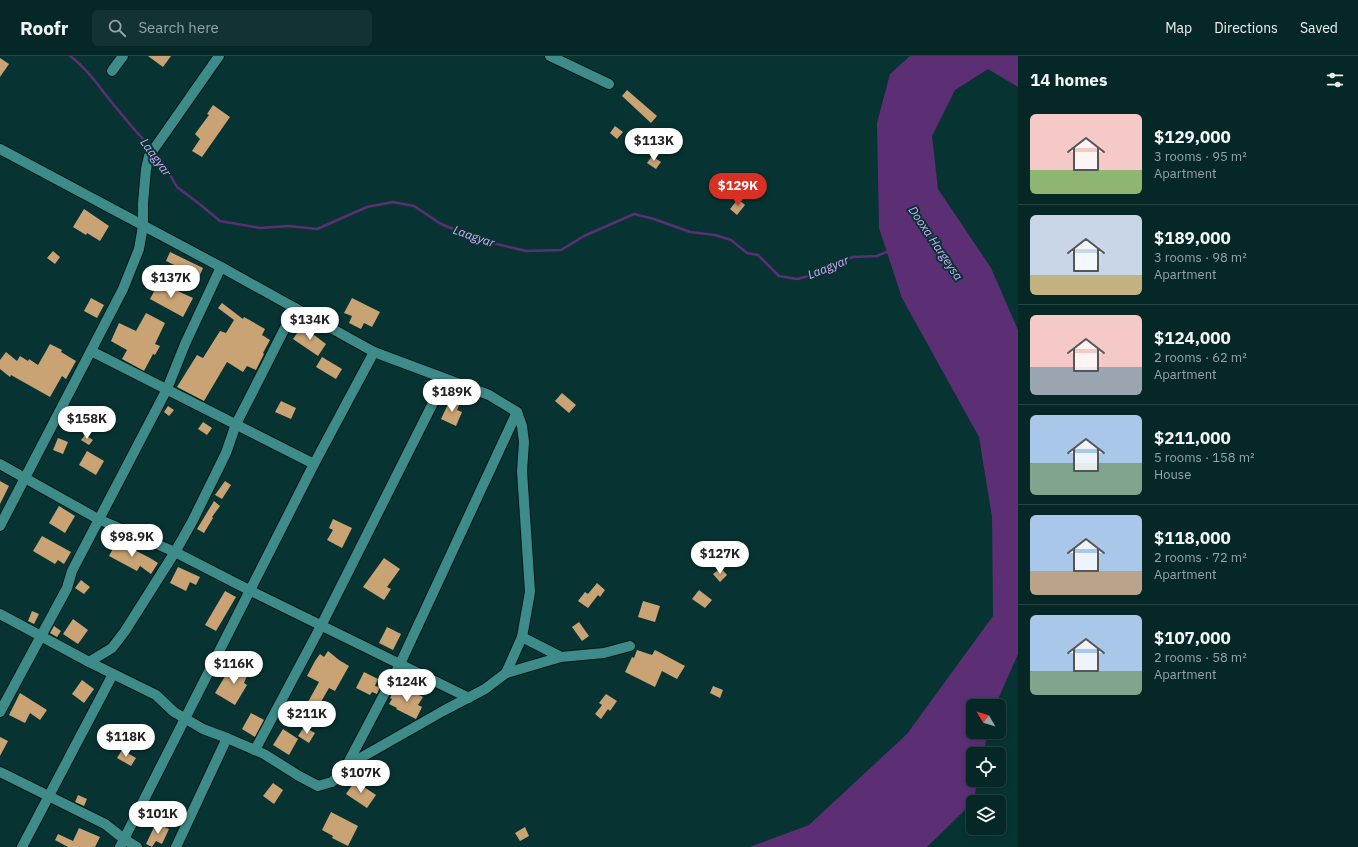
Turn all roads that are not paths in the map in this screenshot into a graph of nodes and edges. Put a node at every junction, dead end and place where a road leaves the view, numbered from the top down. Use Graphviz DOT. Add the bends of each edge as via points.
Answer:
graph roads {
  1 [pos="123,56"];
  2 [pos="220,56"];
  3 [pos="550,56"];
  4 [pos="112,71"];
  5 [pos="609,84"];
  6 [pos="0,149"];
  7 [pos="143,226"];
  8 [pos="220,267"];
  9 [pos="295,308"];
  10 [pos="91,351"];
  11 [pos="374,352"];
  12 [pos="445,379"];
  13 [pos="167,389"];
  14 [pos="517,412"];
  15 [pos="236,424"];
  16 [pos="0,464"];
  17 [pos="314,464"];
  18 [pos="25,477"];
  19 [pos="98,519"];
  20 [pos="0,526"];
  21 [pos="175,552"];
  22 [pos="249,590"];
  23 [pos="0,614"];
  24 [pos="321,626"];
  25 [pos="42,637"];
  26 [pos="522,637"];
  27 [pos="630,646"];
  28 [pos="561,657"];
  29 [pos="89,662"];
  30 [pos="400,664"];
  31 [pos="506,673"];
  32 [pos="113,674"];
  33 [pos="469,698"];
  34 [pos="0,712"];
  35 [pos="184,718"];
  36 [pos="227,738"];
  37 [pos="255,750"];
  38 [pos="345,770"];
  39 [pos="0,772"];
  40 [pos="49,796"];
  41 [pos="122,843"];
  42 [pos="22,847"];
  43 [pos="137,847"];
  44 [pos="176,847"];
  1 -- 4 [label="street"];
  2 -- 7 [label="street" via="150,156 146,169"];
  3 -- 5 [label="street"];
  6 -- 7 [label="street"];
  7 -- 8 [label="street"];
  7 -- 10 [label="street" via="139,249 123,289"];
  8 -- 9 [label="street"];
  8 -- 13 [label="street"];
  9 -- 11 [label="street"];
  9 -- 15 [label="street"];
  10 -- 13 [label="street"];
  10 -- 18 [label="street"];
  11 -- 12 [label="street"];
  11 -- 17 [label="street"];
  12 -- 14 [label="street" via="488,395"];
  12 -- 24 [label="street"];
  13 -- 15 [label="street"];
  13 -- 19 [label="street"];
  14 -- 26 [label="street" via="524,442 522,471 530,592"];
  14 -- 30 [label="street"];
  15 -- 17 [label="street"];
  15 -- 21 [label="street" via="226,453"];
  16 -- 18 [label="street"];
  17 -- 22 [label="street"];
  18 -- 19 [label="street"];
  18 -- 20 [label="street"];
  19 -- 21 [label="street"];
  19 -- 25 [label="street" via="72,571 68,588"];
  21 -- 22 [label="street"];
  21 -- 29 [label="street" via="112,648"];
  22 -- 24 [label="street"];
  22 -- 35 [label="street"];
  23 -- 25 [label="street"];
  24 -- 30 [label="street"];
  24 -- 37 [label="street"];
  25 -- 29 [label="street"];
  25 -- 34 [label="street"];
  26 -- 28 [label="street"];
  26 -- 31 [label="street"];
  27 -- 28 [label="street" via="604,653"];
  28 -- 31 [label="street"];
  29 -- 32 [label="street"];
  30 -- 33 [label="street"];
  30 -- 38 [label="street"];
  31 -- 33 [label="street"];
  32 -- 35 [label="street" via="156,695"];
  32 -- 40 [label="street"];
  33 -- 38 [label="street" via="355,761"];
  35 -- 36 [label="street"];
  35 -- 41 [label="street"];
  36 -- 37 [label="street"];
  36 -- 44 [label="street"];
  37 -- 38 [label="street" via="318,786 332,782"];
  39 -- 40 [label="street"];
  40 -- 41 [label="street" via="104,824"];
  40 -- 42 [label="street"];
  41 -- 43 [label="street"];
}
